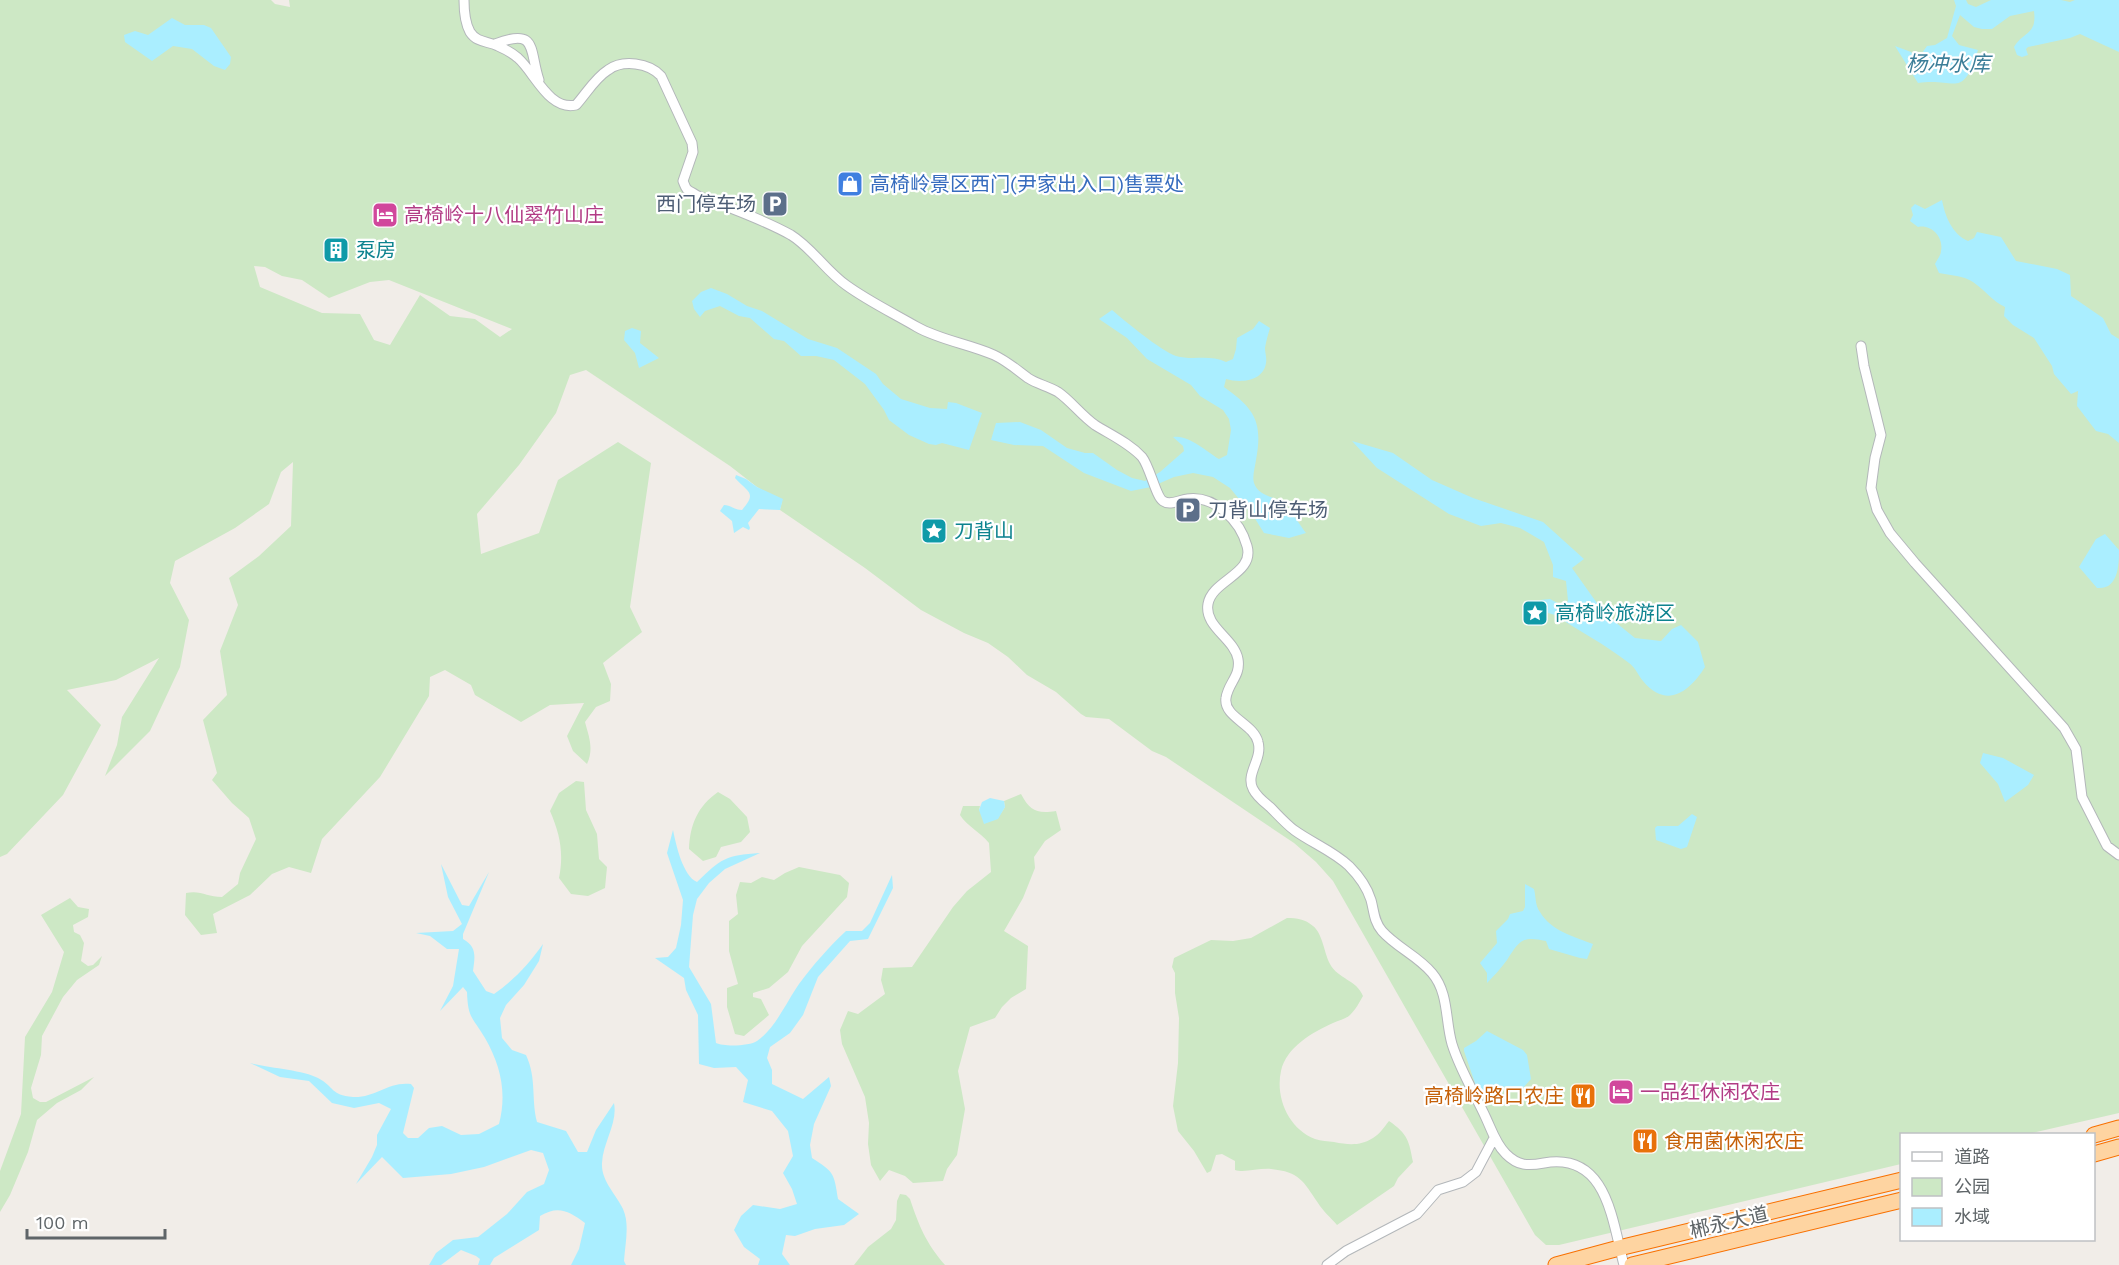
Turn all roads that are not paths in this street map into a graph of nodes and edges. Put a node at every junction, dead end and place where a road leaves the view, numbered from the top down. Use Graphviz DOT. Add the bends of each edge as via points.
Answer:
graph roads {
  1 [pos="464,0"];
  2 [pos="495,44"];
  3 [pos="540,84"];
  4 [pos="1861,346"];
  5 [pos="2119,855"];
  6 [pos="2119,1128"];
  7 [pos="2095,1135"];
  8 [pos="1494,1138"];
  9 [pos="2119,1147"];
  10 [pos="2095,1154"];
  11 [pos="1900,1180"];
  12 [pos="1900,1200"];
  13 [pos="1619,1248"];
  14 [pos="1328,1265"];
  15 [pos="1556,1265"];
  16 [pos="1624,1265"];
  17 [pos="1632,1265"];
  1 -- 2 [label="street" via="470,32 486,44"];
  2 -- 3 [label="street" via="519,60"];
  2 -- 3 [label="street" via="516,38 527,42 532,48"];
  3 -- 8 [label="street" via="554,99 569,107 576,105 602,74 617,65 636,64 656,71 692,143 693,152 683,181 689,191 789,234 844,285 923,330 995,355 1031,380 1058,392 1145,461 1163,502 1199,499 1211,502 1230,517 1247,544 1248,557 1210,597 1208,609 1211,621 1234,647 1238,659 1239,669 1227,692 1226,704 1259,744 1252,786 1287,825 1354,871 1367,890 1382,931 1433,974 1442,991 1455,1051"];
  4 -- 5 [label="street" via="1881,435 1871,489 1877,510 1915,563 2064,728 2076,750 2082,797 2107,846"];
  6 -- 7 [label="highway"];
  8 -- 13 [label="street" via="1518,1163 1532,1166 1563,1161 1584,1170 1603,1190"];
  8 -- 14 [label="street" via="1476,1172 1462,1182 1438,1190 1417,1214 1346,1251"];
  9 -- 10 [label="highway"];
  11 -- 13 [label="highway, 郴永大道"];
  12 -- 17 [label="highway, 郴永大道"];
  13 -- 15 [label="highway, 郴永大道"];
  13 -- 16 [label="street"];
}
